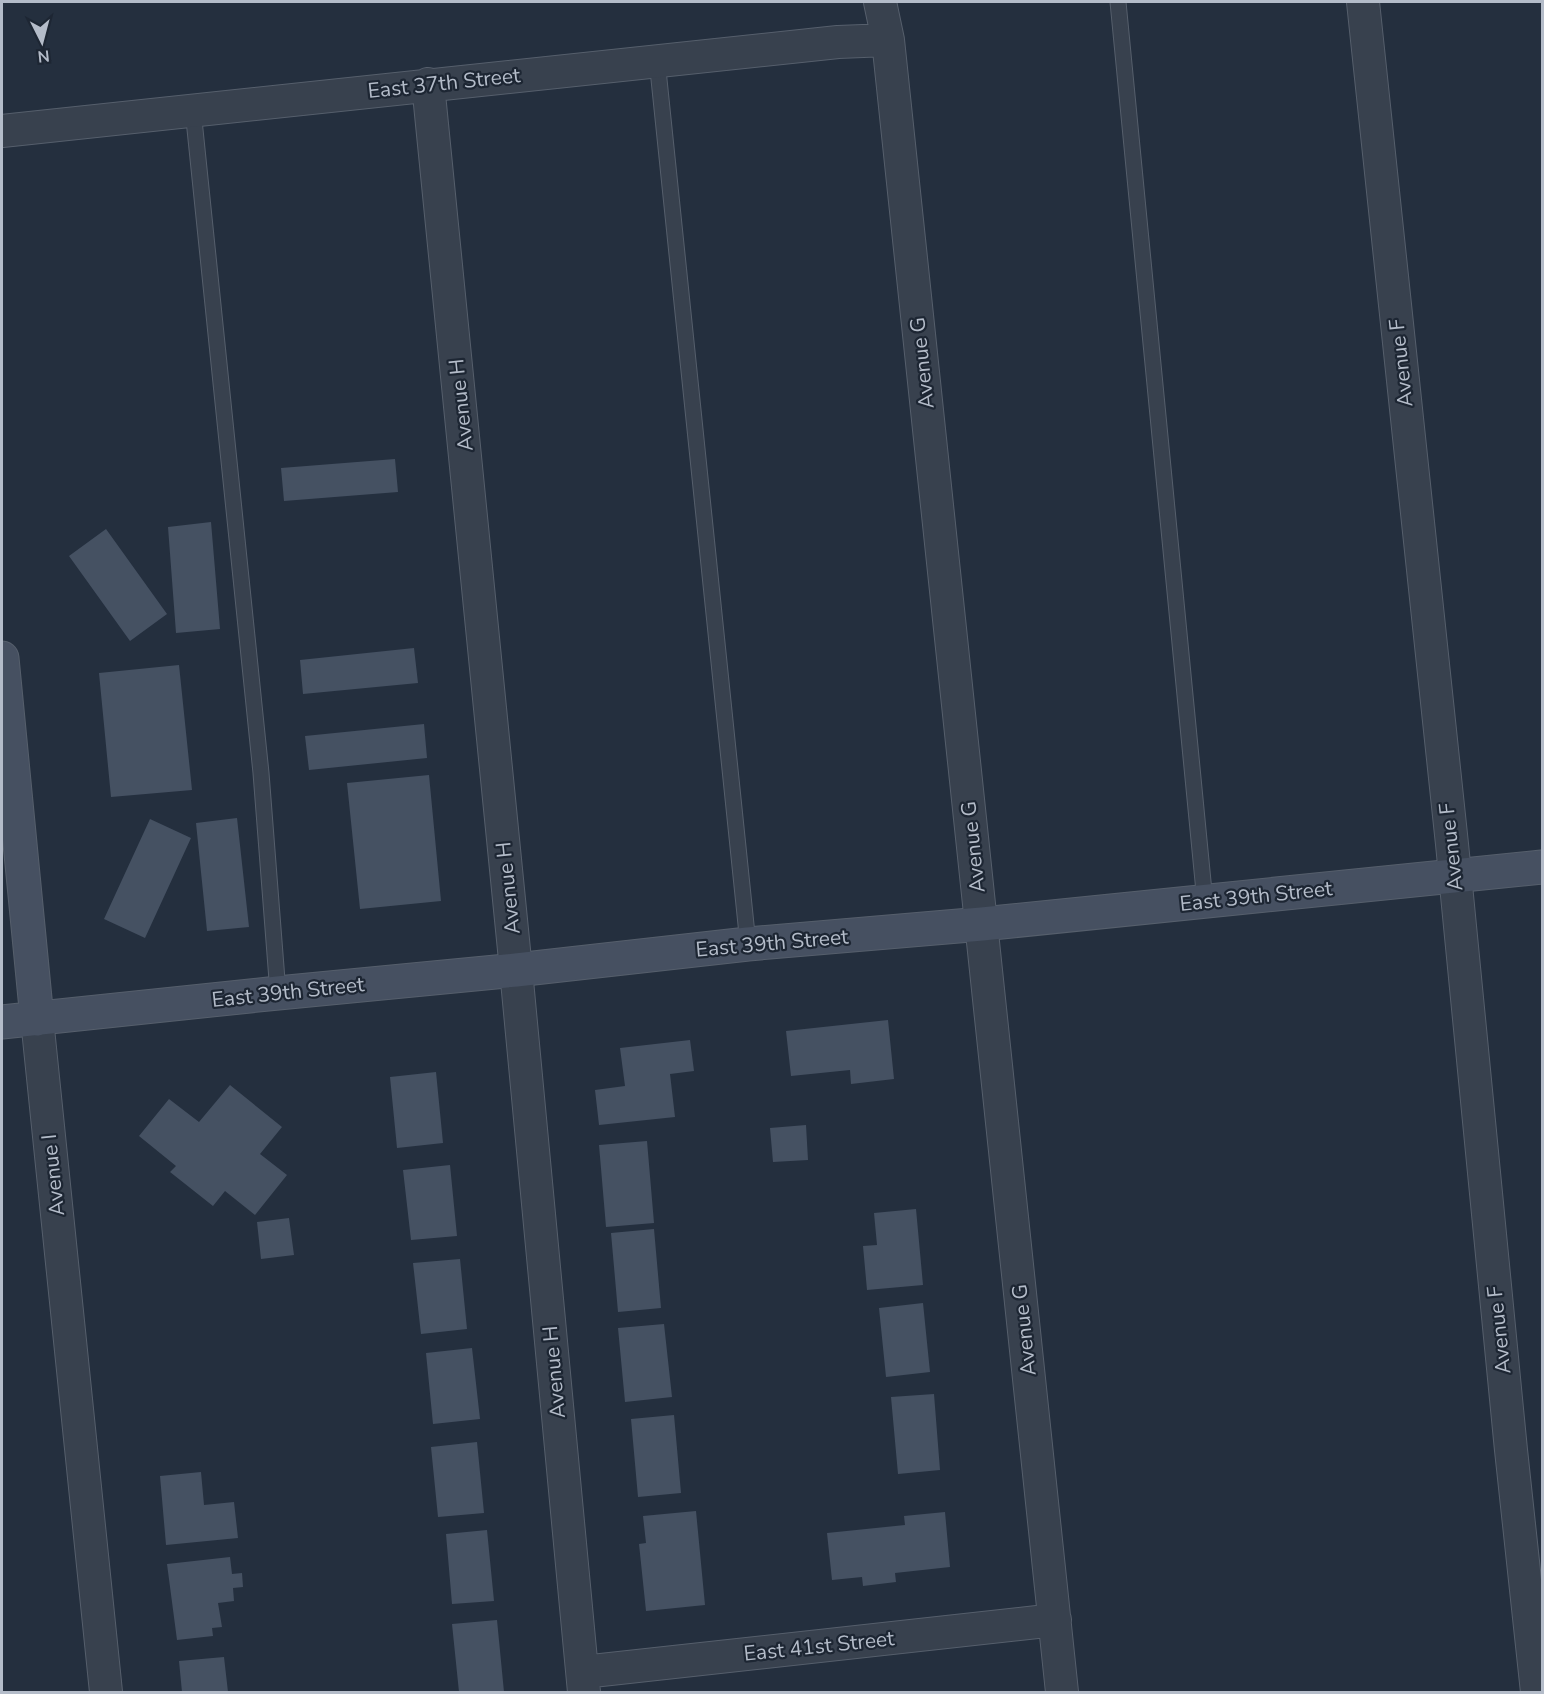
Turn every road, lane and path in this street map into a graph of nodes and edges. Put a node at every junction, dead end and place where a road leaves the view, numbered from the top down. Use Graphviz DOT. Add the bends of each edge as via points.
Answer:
graph roads {
  1 [pos="880,2"];
  2 [pos="1118,2"];
  3 [pos="1363,2"];
  4 [pos="888,40"];
  5 [pos="657,60"];
  6 [pos="428,84"];
  7 [pos="193,110"];
  8 [pos="2,131"];
  9 [pos="2,658"];
  10 [pos="1542,867"];
  11 [pos="1454,876"];
  12 [pos="1205,902"];
  13 [pos="982,924"];
  14 [pos="748,945"];
  15 [pos="516,970"];
  16 [pos="278,993"];
  17 [pos="37,1019"];
  18 [pos="2,1022"];
  19 [pos="1055,1620"];
  20 [pos="583,1682"];
  21 [pos="106,1692"];
  22 [pos="1062,1692"];
  23 [pos="1537,1692"];
  1 -- 4 [label="street, Avenue G"];
  2 -- 12 [label="lane"];
  3 -- 11 [label="street, Avenue F"];
  4 -- 5 [label="street, East 37th Street"];
  4 -- 13 [label="street, Avenue G"];
  5 -- 6 [label="street, East 37th Street"];
  5 -- 14 [label="lane"];
  6 -- 7 [label="street, East 37th Street"];
  6 -- 15 [label="street, Avenue H"];
  7 -- 8 [label="street, East 37th Street"];
  7 -- 16 [label="lane" via="261,773"];
  9 -- 17 [label="main road, Avenue I"];
  10 -- 11 [label="main road, East 39th Street"];
  11 -- 12 [label="main road, East 39th Street"];
  11 -- 23 [label="street, Avenue F"];
  12 -- 13 [label="main road, East 39th Street"];
  13 -- 14 [label="main road, East 39th Street"];
  13 -- 19 [label="street, Avenue G"];
  14 -- 15 [label="main road, East 39th Street"];
  15 -- 16 [label="main road, East 39th Street"];
  15 -- 20 [label="street, Avenue H"];
  16 -- 17 [label="main road, East 39th Street"];
  17 -- 18 [label="main road, East 39th Street"];
  17 -- 21 [label="street, Avenue I"];
  19 -- 20 [label="street, East 41st Street"];
  19 -- 22 [label="street, Avenue G"];
}
